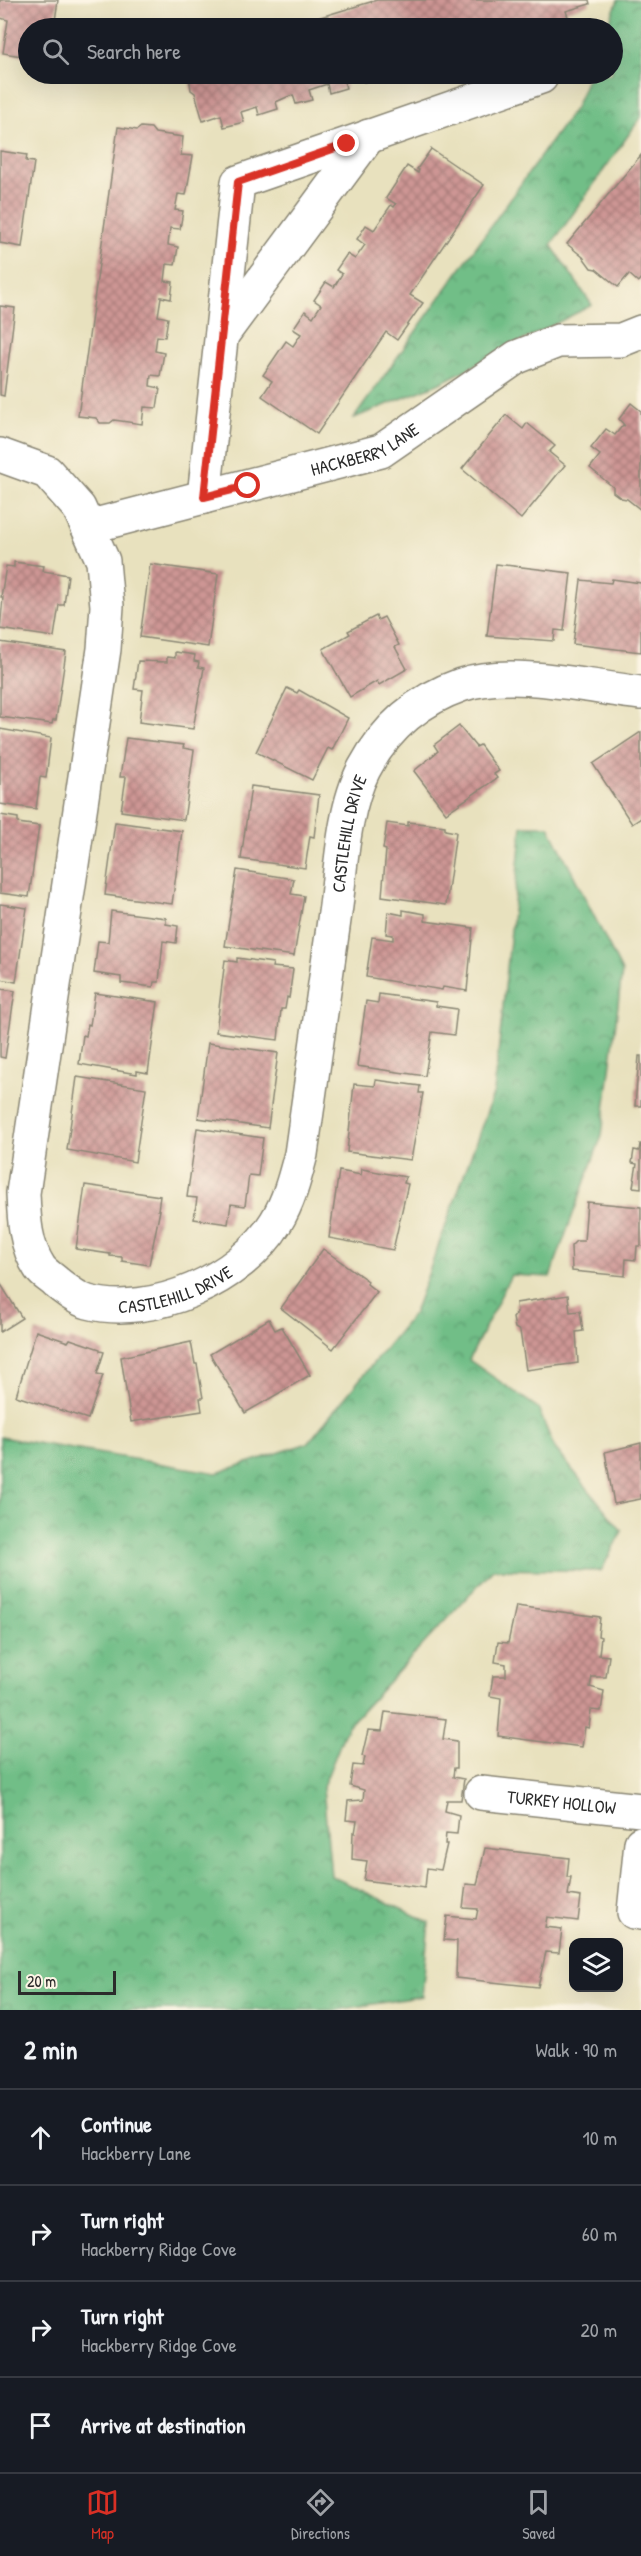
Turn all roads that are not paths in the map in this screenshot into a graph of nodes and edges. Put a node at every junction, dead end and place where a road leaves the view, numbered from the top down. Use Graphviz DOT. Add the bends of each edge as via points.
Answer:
graph roads {
  1 [pos="521,84"];
  2 [pos="369,136"];
  3 [pos="631,336"];
  4 [pos="221,337"];
  5 [pos="0,456"];
  6 [pos="204,497"];
  7 [pos="88,528"];
  8 [pos="641,693"];
  9 [pos="481,1793"];
  10 [pos="641,1810"];
  11 [pos="641,1843"];
  12 [pos="641,1913"];
  1 -- 2 [label="street"];
  2 -- 4 [label="street"];
  2 -- 4 [label="street" via="238,182"];
  3 -- 6 [label="street, HACKBERRY LANE" via="558,341 517,357 381,451"];
  4 -- 6 [label="street"];
  5 -- 7 [label="street, CASTLEHILL DRIVE" via="47,472 80,508"];
  6 -- 7 [label="street, HACKBERRY LANE"];
  7 -- 8 [label="street, CASTLEHILL DRIVE" via="104,561 104,650 23,1192 29,1245 40,1269 86,1301 114,1306 169,1299 226,1272 248,1255 275,1224 292,1188 301,1154 345,835 363,772 379,743 403,717 431,698 462,685 524,679"];
  9 -- 10 [label="street, TURKEY HOLLOW"];
  11 -- 12 [label="street" via="634,1912"];
}
